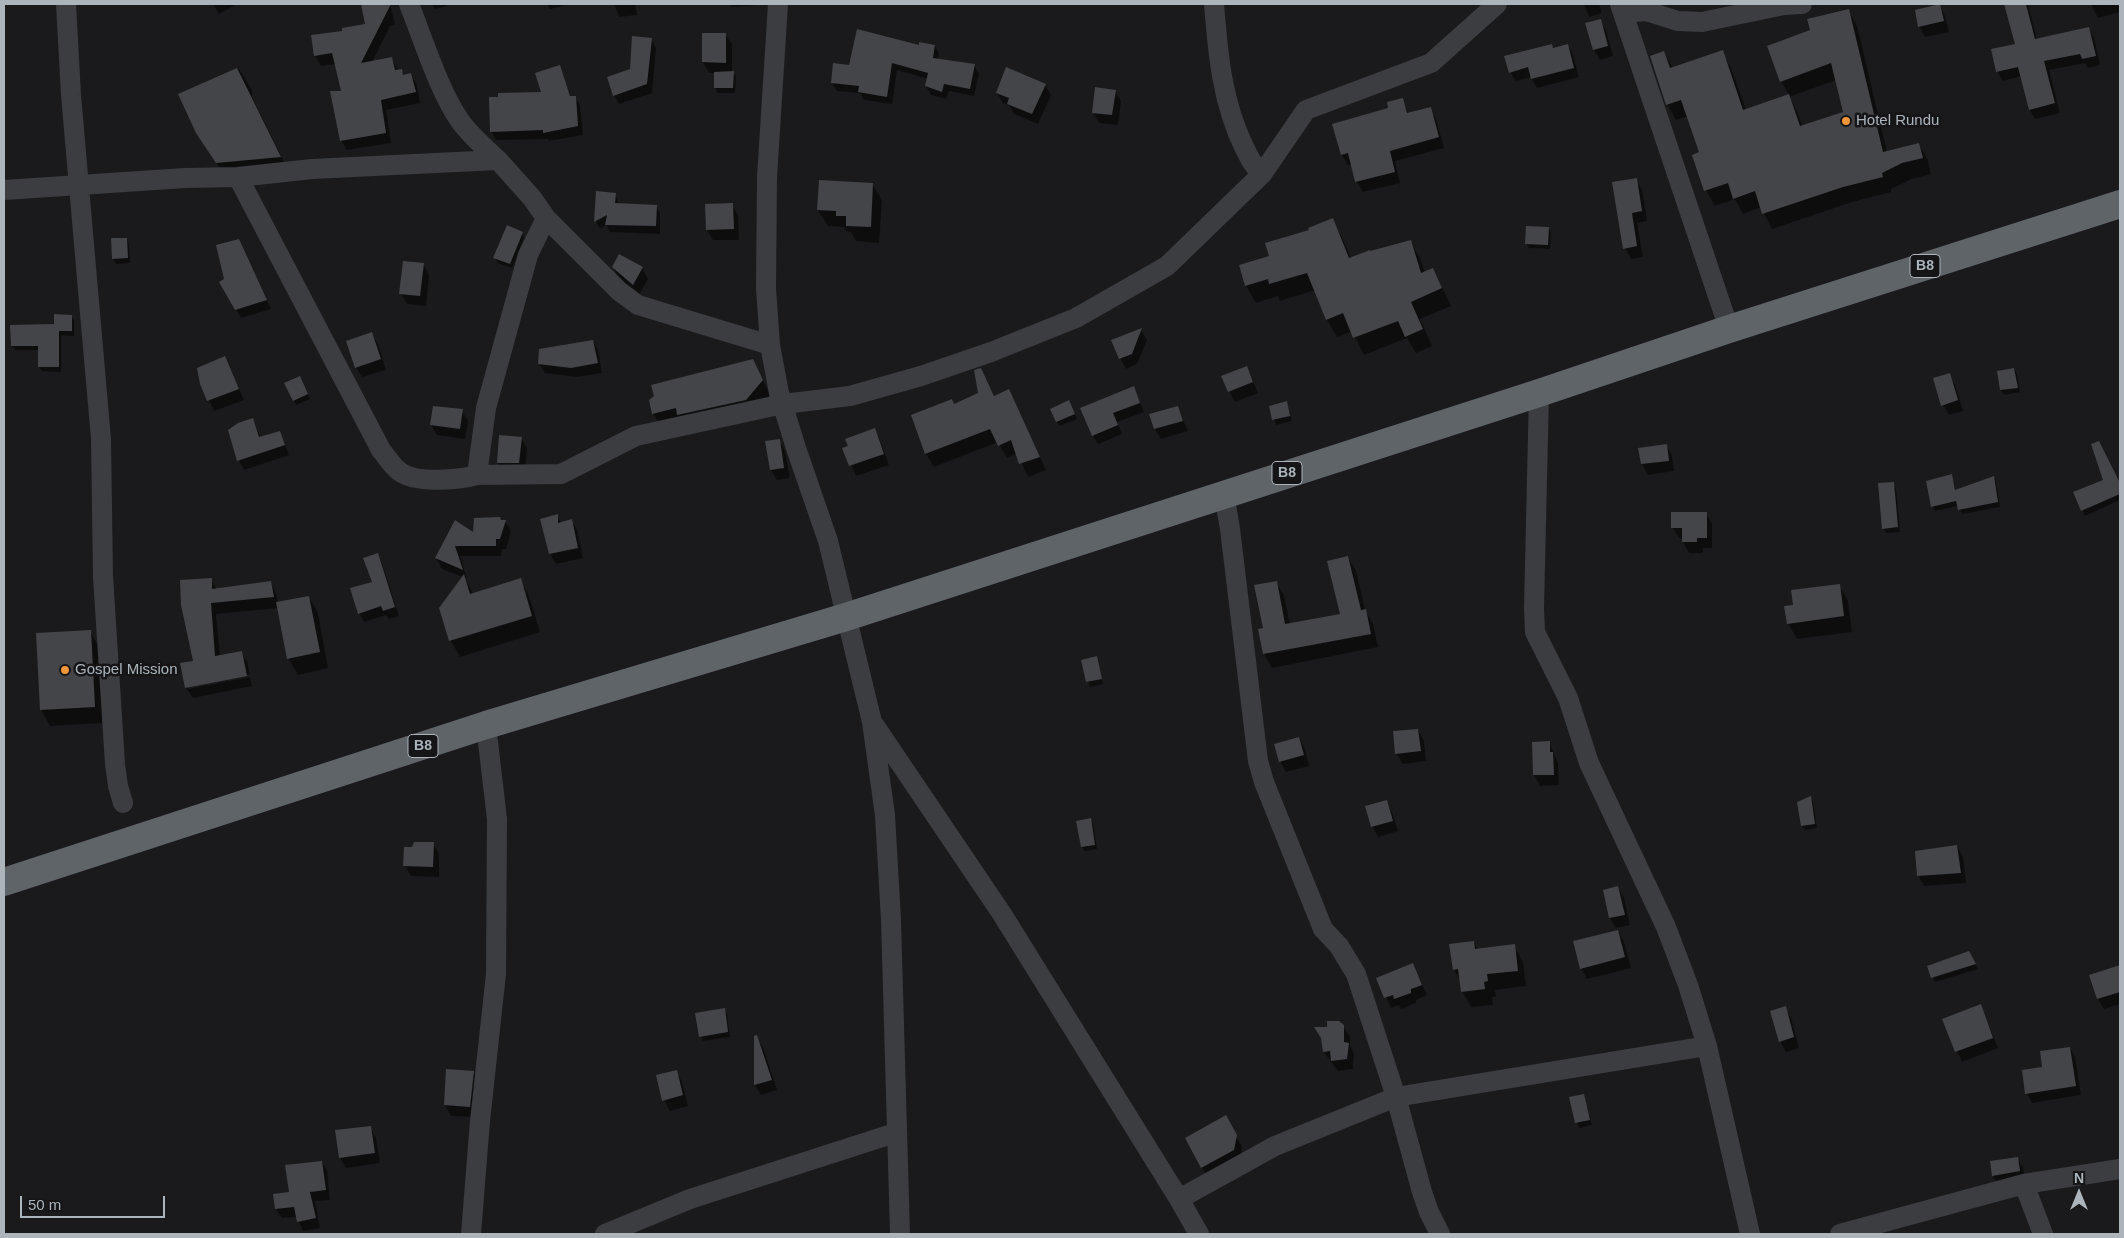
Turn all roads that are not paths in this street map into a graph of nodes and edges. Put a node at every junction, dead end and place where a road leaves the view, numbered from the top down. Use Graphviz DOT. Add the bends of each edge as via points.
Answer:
graph roads {
  1 [pos="66,4"];
  2 [pos="409,4"];
  3 [pos="778,4"];
  4 [pos="1214,4"];
  5 [pos="1497,4"];
  6 [pos="1802,4"];
  7 [pos="1622,9"];
  8 [pos="498,160"];
  9 [pos="1262,174"];
  10 [pos="238,177"];
  11 [pos="79,185"];
  12 [pos="4,190"];
  13 [pos="2120,204"];
  14 [pos="546,218"];
  15 [pos="1729,329"];
  16 [pos="770,345"];
  17 [pos="1539,393"];
  18 [pos="783,404"];
  19 [pos="476,475"];
  20 [pos="1224,493"];
  21 [pos="846,617"];
  22 [pos="872,722"];
  23 [pos="486,725"];
  24 [pos="123,802"];
  25 [pos="4,882"];
  26 [pos="1708,1046"];
  27 [pos="1396,1097"];
  28 [pos="895,1133"];
  29 [pos="2120,1169"];
  30 [pos="2024,1184"];
  31 [pos="1179,1199"];
  32 [pos="471,1234"];
  33 [pos="605,1234"];
  34 [pos="900,1234"];
  35 [pos="1198,1234"];
  36 [pos="1440,1234"];
  37 [pos="1750,1234"];
  38 [pos="1840,1234"];
  39 [pos="2042,1234"];
  1 -- 11 [label="street"];
  2 -- 8 [label="street" via="459,120"];
  3 -- 16 [label="street" via="766,177 766,288"];
  4 -- 9 [label="street" via="1218,54 1230,113 1254,168"];
  5 -- 9 [label="street" via="1431,63 1306,110"];
  6 -- 7 [label="street" via="1702,22 1678,21 1646,11"];
  7 -- 15 [label="street"];
  8 -- 10 [label="street" via="312,169"];
  8 -- 14 [label="street"];
  9 -- 18 [label="street" via="1167,266 1076,318 921,376 850,396"];
  10 -- 11 [label="street"];
  10 -- 19 [label="street" via="381,450 400,472 408,476 459,480"];
  11 -- 12 [label="street"];
  11 -- 24 [label="street" via="101,439 103,576 115,764"];
  13 -- 15 [label="highway, B8"];
  14 -- 16 [label="street" via="619,291 638,305"];
  14 -- 19 [label="street" via="528,255 486,408"];
  15 -- 17 [label="highway, B8"];
  16 -- 18 [label="street"];
  17 -- 20 [label="highway, B8"];
  17 -- 26 [label="street" via="1536,632 1568,698 1589,763 1666,927"];
  18 -- 19 [label="street" via="636,436 561,474"];
  18 -- 21 [label="street" via="828,541"];
  20 -- 21 [label="highway, B8"];
  20 -- 27 [label="street" via="1260,768 1323,929 1356,974"];
  21 -- 22 [label="street"];
  21 -- 23 [label="highway, B8"];
  22 -- 28 [label="street" via="885,815"];
  22 -- 31 [label="street" via="1002,914"];
  23 -- 25 [label="highway, B8"];
  23 -- 32 [label="street" via="496,819 496,974"];
  26 -- 27 [label="street"];
  26 -- 37 [label="street"];
  27 -- 31 [label="street" via="1275,1146"];
  27 -- 36 [label="street" via="1422,1192"];
  28 -- 33 [label="street" via="690,1199"];
  28 -- 34 [label="street"];
  29 -- 30 [label="street"];
  30 -- 38 [label="street"];
  30 -- 39 [label="street"];
  31 -- 35 [label="street"];
}
